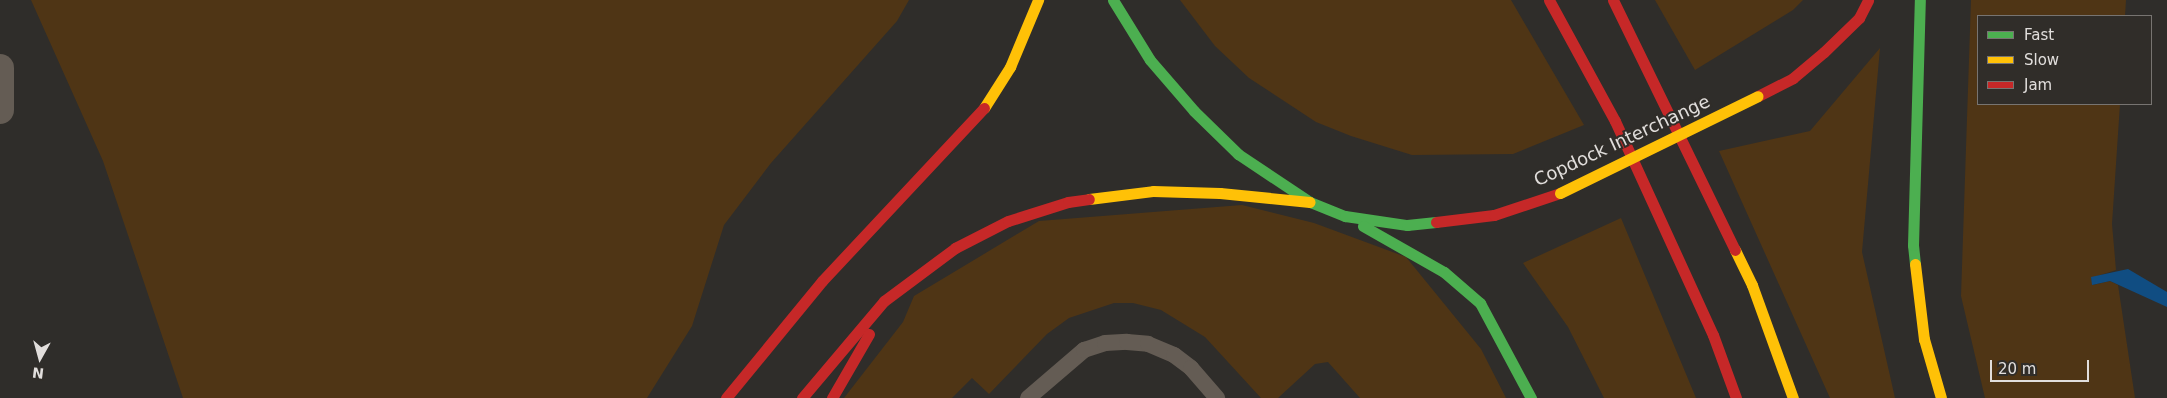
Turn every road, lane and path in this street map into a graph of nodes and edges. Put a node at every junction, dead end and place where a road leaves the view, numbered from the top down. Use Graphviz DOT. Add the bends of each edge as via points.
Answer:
graph roads {
  1 [pos="1038,0"];
  2 [pos="1113,0"];
  3 [pos="1550,0"];
  4 [pos="1613,0"];
  5 [pos="1868,0"];
  6 [pos="1920,0"];
  7 [pos="0,68"];
  8 [pos="0,110"];
  9 [pos="1310,202"];
  10 [pos="1344,216"];
  11 [pos="884,301"];
  12 [pos="726,398"];
  13 [pos="802,398"];
  14 [pos="832,398"];
  15 [pos="1028,398"];
  16 [pos="1217,398"];
  17 [pos="1531,398"];
  18 [pos="1736,398"];
  19 [pos="1793,398"];
  20 [pos="1941,398"];
  1 -- 12 [label="main road" via="1010,67 992,100 822,281"];
  2 -- 9 [label="main road, Copdock Interchange" via="1150,60 1194,111 1238,154"];
  3 -- 18 [label="main road" via="1615,121 1713,335"];
  4 -- 19 [label="main road" via="1752,286"];
  5 -- 10 [label="main road, Copdock Interchange, bridge" via="1858,18 1793,78 1560,193 1494,215 1449,221 1407,225"];
  6 -- 20 [label="main road" via="1913,244 1924,339"];
  7 -- 8 [label="street"];
  9 -- 10 [label="main road, Copdock Interchange"];
  9 -- 11 [label="main road" via="1220,192 1107,195 1068,202 1008,221 955,248"];
  10 -- 17 [label="main road" via="1416,254 1444,272 1480,303"];
  11 -- 13 [label="main road"];
  11 -- 14 [label="main road" via="860,353"];
  15 -- 16 [label="lane" via="1084,350 1105,343 1127,342 1148,344 1174,355 1191,368"];
}
